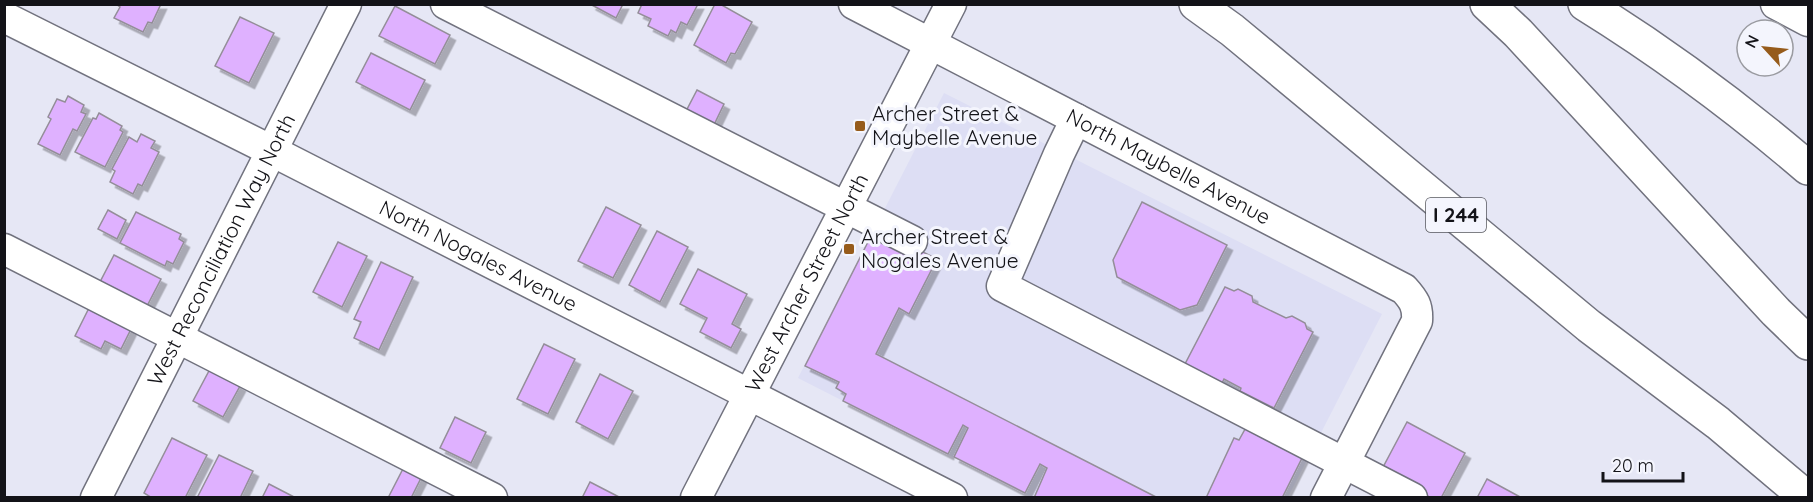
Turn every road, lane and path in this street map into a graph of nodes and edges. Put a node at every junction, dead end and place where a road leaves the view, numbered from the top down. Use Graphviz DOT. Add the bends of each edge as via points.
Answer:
graph roads {
  1 [pos="346,4"];
  2 [pos="446,4"];
  3 [pos="854,4"];
  4 [pos="951,4"];
  5 [pos="1196,4"];
  6 [pos="1487,4"];
  7 [pos="1585,4"];
  8 [pos="1776,4"];
  9 [pos="4,17"];
  10 [pos="1809,21"];
  11 [pos="931,43"];
  12 [pos="1076,119"];
  13 [pos="272,151"];
  14 [pos="1809,168"];
  15 [pos="845,207"];
  16 [pos="912,241"];
  17 [pos="4,249"];
  18 [pos="177,338"];
  19 [pos="1809,343"];
  20 [pos="750,396"];
  21 [pos="1344,462"];
  22 [pos="96,498"];
  23 [pos="492,498"];
  24 [pos="696,498"];
  25 [pos="952,498"];
  26 [pos="1326,498"];
  27 [pos="1412,498"];
  28 [pos="1807,498"];
  1 -- 13 [label="street, West Reconciliation Way North"];
  2 -- 15 [label="street"];
  3 -- 11 [label="street, North Maybelle Avenue"];
  4 -- 11 [label="street, West Archer Street North"];
  5 -- 28 [label="highway, I 244" via="1589,326 1718,423"];
  6 -- 19 [label="highway"];
  7 -- 14 [label="highway" via="1678,66"];
  8 -- 10 [label="street"];
  9 -- 13 [label="street, North Nogales Avenue"];
  11 -- 12 [label="street, North Maybelle Avenue"];
  11 -- 15 [label="street, West Archer Street North"];
  12 -- 21 [label="street, North Maybelle Avenue" via="1404,289 1415,302 1417,321"];
  12 -- 21 [label="street" via="1002,286"];
  13 -- 18 [label="street, West Reconciliation Way North"];
  13 -- 20 [label="street, North Nogales Avenue"];
  15 -- 16 [label="street"];
  15 -- 20 [label="street, West Archer Street North"];
  17 -- 18 [label="street"];
  18 -- 22 [label="street, West Reconciliation Way North"];
  18 -- 23 [label="street"];
  20 -- 24 [label="street, West Archer Street North"];
  20 -- 25 [label="street, North Nogales Avenue"];
  21 -- 26 [label="street"];
  21 -- 27 [label="street"];
}
